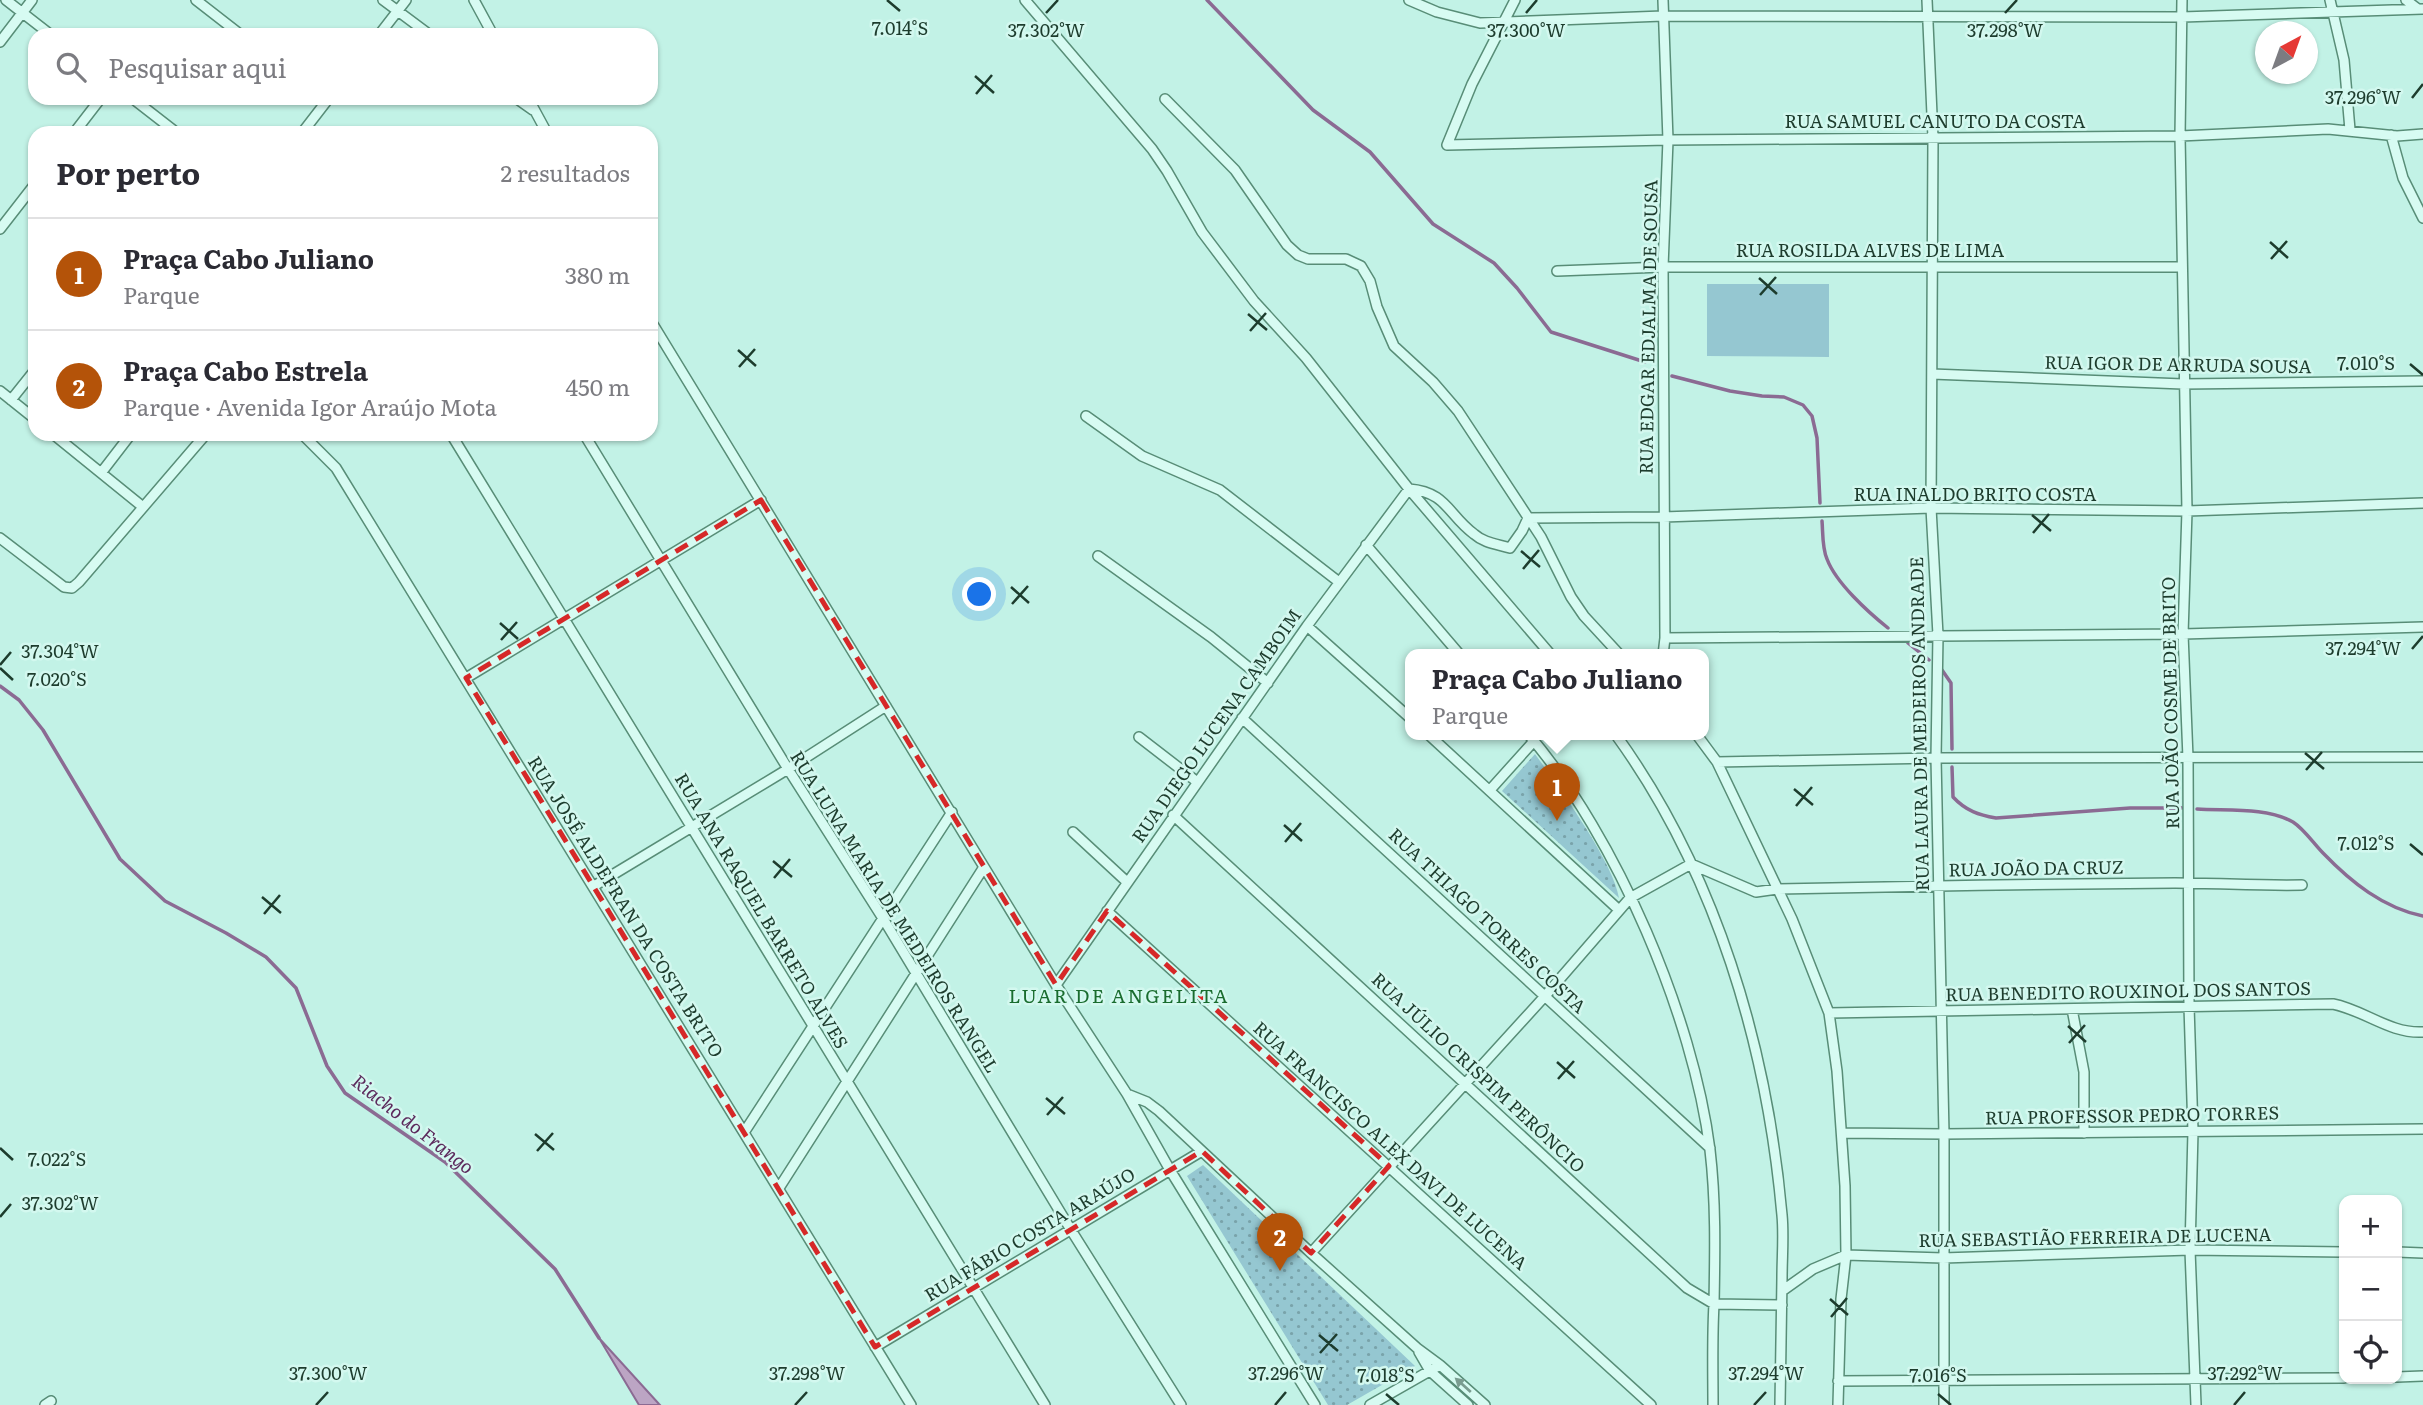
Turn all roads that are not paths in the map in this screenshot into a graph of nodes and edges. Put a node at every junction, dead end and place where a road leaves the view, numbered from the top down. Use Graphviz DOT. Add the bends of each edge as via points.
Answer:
graph roads {
  1 [pos="6,0"];
  2 [pos="32,0"];
  3 [pos="196,0"];
  4 [pos="383,0"];
  5 [pos="406,0"];
  6 [pos="474,0"];
  7 [pos="1026,0"];
  8 [pos="1409,0"];
  9 [pos="1515,0"];
  10 [pos="1663,0"];
  11 [pos="1927,0"];
  12 [pos="2182,0"];
  13 [pos="2330,0"];
  14 [pos="2406,0"];
  15 [pos="2421,9"];
  16 [pos="398,11"];
  17 [pos="22,12"];
  18 [pos="2334,12"];
  19 [pos="1663,16"];
  20 [pos="1927,17"];
  21 [pos="2182,17"];
  22 [pos="1503,23"];
  23 [pos="42,28"];
  24 [pos="232,28"];
  25 [pos="385,28"];
  26 [pos="421,28"];
  27 [pos="489,28"];
  28 [pos="0,42"];
  29 [pos="1165,99"];
  30 [pos="96,105"];
  31 [pos="141,105"];
  32 [pos="322,105"];
  33 [pos="525,105"];
  34 [pos="532,105"];
  35 [pos="537,114"];
  36 [pos="80,126"];
  37 [pos="168,126"];
  38 [pos="307,126"];
  39 [pos="543,126"];
  40 [pos="2350,130"];
  41 [pos="2423,134"];
  42 [pos="2391,135"];
  43 [pos="2180,136"];
  44 [pos="1933,138"];
  45 [pos="1668,140"];
  46 [pos="28,193"];
  47 [pos="2423,218"];
  48 [pos="0,229"];
  49 [pos="1933,266"];
  50 [pos="1663,267"];
  51 [pos="2182,267"];
  52 [pos="1558,271"];
  53 [pos="658,332"];
  54 [pos="1932,374"];
  55 [pos="28,379"];
  56 [pos="2423,382"];
  57 [pos="2183,384"];
  58 [pos="0,391"];
  59 [pos="11,400"];
  60 [pos="28,413"];
  61 [pos="1086,416"];
  62 [pos="62,441"];
  63 [pos="126,441"];
  64 [pos="200,441"];
  65 [pos="309,441"];
  66 [pos="455,441"];
  67 [pos="588,441"];
  68 [pos="101,473"];
  69 [pos="1409,489"];
  70 [pos="761,500"];
  71 [pos="2423,503"];
  72 [pos="143,507"];
  73 [pos="1931,508"];
  74 [pos="2187,511"];
  75 [pos="1663,517"];
  76 [pos="1528,518"];
  77 [pos="0,538"];
  78 [pos="1366,545"];
  79 [pos="1098,556"];
  80 [pos="660,559"];
  81 [pos="1339,582"];
  82 [pos="564,618"];
  83 [pos="1307,626"];
  84 [pos="2423,627"];
  85 [pos="2183,634"];
  86 [pos="1938,635"];
  87 [pos="1665,638"];
  88 [pos="1455,649"];
  89 [pos="1545,649"];
  90 [pos="1614,649"];
  91 [pos="1664,649"];
  92 [pos="466,678"];
  93 [pos="1268,683"];
  94 [pos="886,706"];
  95 [pos="1405,714"];
  96 [pos="1242,718"];
  97 [pos="1139,737"];
  98 [pos="1435,740"];
  99 [pos="1530,740"];
  100 [pos="1534,740"];
  101 [pos="1619,740"];
  102 [pos="1701,740"];
  103 [pos="2423,757"];
  104 [pos="1936,758"];
  105 [pos="2188,758"];
  106 [pos="1717,762"];
  107 [pos="788,769"];
  108 [pos="1196,782"];
  109 [pos="1490,790"];
  110 [pos="952,812"];
  111 [pos="1173,815"];
  112 [pos="692,828"];
  113 [pos="1073,832"];
  114 [pos="1691,864"];
  115 [pos="984,867"];
  116 [pos="1127,882"];
  117 [pos="2188,883"];
  118 [pos="1938,885"];
  119 [pos="2302,885"];
  120 [pos="594,886"];
  121 [pos="1777,889"];
  122 [pos="1630,898"];
  123 [pos="1619,910"];
  124 [pos="1107,911"];
  125 [pos="884,920"];
  126 [pos="916,976"];
  127 [pos="1056,985"];
  128 [pos="1545,996"];
  129 [pos="2189,1006"];
  130 [pos="2072,1009"];
  131 [pos="1942,1012"];
  132 [pos="1829,1013"];
  133 [pos="813,1026"];
  134 [pos="2423,1032"];
  135 [pos="847,1082"];
  136 [pos="1466,1083"];
  137 [pos="1127,1094"];
  138 [pos="2423,1129"];
  139 [pos="744,1131"];
  140 [pos="2193,1131"];
  141 [pos="1842,1133"];
  142 [pos="2084,1133"];
  143 [pos="1944,1134"];
  144 [pos="1710,1148"];
  145 [pos="1202,1151"];
  146 [pos="1390,1166"];
  147 [pos="1170,1170"];
  148 [pos="779,1188"];
  149 [pos="1071,1230"];
  150 [pos="2190,1250"];
  151 [pos="1311,1252"];
  152 [pos="2339,1252"];
  153 [pos="2402,1252"];
  154 [pos="2423,1252"];
  155 [pos="1846,1255"];
  156 [pos="1943,1258"];
  157 [pos="974,1289"];
  158 [pos="1782,1291"];
  159 [pos="1714,1304"];
  160 [pos="1782,1305"];
  161 [pos="875,1347"];
  162 [pos="1417,1348"];
  163 [pos="1440,1364"];
  164 [pos="1430,1371"];
  165 [pos="2423,1376"];
  166 [pos="2402,1377"];
  167 [pos="2339,1378"];
  168 [pos="2196,1380"];
  169 [pos="1838,1381"];
  170 [pos="1945,1382"];
  171 [pos="911,1405"];
  172 [pos="1045,1405"];
  173 [pos="1181,1405"];
  174 [pos="1315,1405"];
  175 [pos="1370,1405"];
  176 [pos="1468,1405"];
  177 [pos="1485,1405"];
  178 [pos="1651,1405"];
  179 [pos="1713,1405"];
  180 [pos="1780,1405"];
  181 [pos="1838,1405"];
  182 [pos="1944,1405"];
  183 [pos="2196,1405"];
  1 -- 17 [label="street"];
  2 -- 17 [label="street"];
  3 -- 24 [label="street"];
  4 -- 16 [label="street"];
  5 -- 16 [label="street"];
  6 -- 27 [label="street"];
  7 -- 69 [label="street" via="1152,149 1210,242 1254,301 1306,358"];
  8 -- 22 [label="street" via="1462,20"];
  9 -- 22 [label="street"];
  10 -- 19 [label="street, RUA EDGAR EDJALMA DE SOUSA"];
  11 -- 20 [label="street, RUA LAURA DE MEDEIROS ANDRADE"];
  12 -- 21 [label="street, RUA JOÃO COSME DE BRITO"];
  13 -- 18 [label="street"];
  14 -- 15 [label="street"];
  15 -- 18 [label="street"];
  16 -- 25 [label="street"];
  16 -- 26 [label="street"];
  17 -- 23 [label="street"];
  17 -- 28 [label="street"];
  18 -- 21 [label="street"];
  18 -- 40 [label="street"];
  19 -- 20 [label="street"];
  19 -- 22 [label="street"];
  19 -- 45 [label="street, RUA EDGAR EDJALMA DE SOUSA"];
  20 -- 21 [label="street"];
  20 -- 44 [label="street, RUA LAURA DE MEDEIROS ANDRADE"];
  21 -- 43 [label="street, RUA JOÃO COSME DE BRITO"];
  22 -- 45 [label="street, RUA SAMUEL CANUTO DA COSTA" via="1447,145"];
  29 -- 76 [label="street" via="1235,170 1298,255 1346,259 1361,266 1394,346 1447,396"];
  30 -- 36 [label="street"];
  31 -- 37 [label="street"];
  32 -- 38 [label="street"];
  33 -- 35 [label="street"];
  34 -- 35 [label="street"];
  35 -- 39 [label="street"];
  40 -- 42 [label="street, RUA SAMUEL CANUTO DA COSTA"];
  40 -- 43 [label="street, RUA SAMUEL CANUTO DA COSTA"];
  41 -- 42 [label="street, RUA SAMUEL CANUTO DA COSTA"];
  42 -- 47 [label="street" via="2403,178"];
  43 -- 44 [label="street, RUA SAMUEL CANUTO DA COSTA"];
  43 -- 51 [label="street, RUA JOÃO COSME DE BRITO"];
  44 -- 45 [label="street, RUA SAMUEL CANUTO DA COSTA"];
  44 -- 49 [label="street, RUA LAURA DE MEDEIROS ANDRADE"];
  45 -- 50 [label="street, RUA EDGAR EDJALMA DE SOUSA"];
  46 -- 48 [label="street"];
  49 -- 50 [label="street, RUA ROSILDA ALVES DE LIMA"];
  49 -- 51 [label="street, RUA ROSILDA ALVES DE LIMA"];
  49 -- 54 [label="street, RUA LAURA DE MEDEIROS ANDRADE"];
  50 -- 52 [label="street, RUA ROSILDA ALVES DE LIMA"];
  50 -- 75 [label="street, RUA EDGAR EDJALMA DE SOUSA"];
  51 -- 57 [label="street, RUA JOÃO COSME DE BRITO"];
  53 -- 70 [label="street"];
  54 -- 57 [label="street, RUA IGOR DE ARRUDA SOUSA"];
  54 -- 73 [label="street, RUA LAURA DE MEDEIROS ANDRADE"];
  55 -- 59 [label="street"];
  56 -- 57 [label="street, RUA IGOR DE ARRUDA SOUSA"];
  57 -- 74 [label="street, RUA JOÃO COSME DE BRITO"];
  58 -- 59 [label="street"];
  59 -- 60 [label="street"];
  61 -- 81 [label="street" via="1142,456 1220,491"];
  62 -- 68 [label="street"];
  63 -- 68 [label="street"];
  64 -- 72 [label="street"];
  65 -- 92 [label="street, RUA JOSÉ ALDEFRAN DA COSTA BRITO" via="336,468"];
  66 -- 82 [label="street, RUA ANA RAQUEL BARRETO ALVES"];
  67 -- 80 [label="street, RUA LUNA MARIA DE MEDEIROS RANGEL"];
  68 -- 72 [label="street"];
  69 -- 76 [label="street" via="1438,497 1473,534 1510,548"];
  69 -- 78 [label="street, RUA DIEGO LUCENA CAMBOIM"];
  69 -- 89 [label="street"];
  70 -- 80 [label="street"];
  70 -- 94 [label="street"];
  71 -- 74 [label="street, RUA INALDO BRITO COSTA"];
  72 -- 77 [label="street" via="72,588 64,587"];
  73 -- 74 [label="street, RUA INALDO BRITO COSTA"];
  73 -- 75 [label="street, RUA INALDO BRITO COSTA"];
  73 -- 86 [label="street, RUA LAURA DE MEDEIROS ANDRADE"];
  74 -- 85 [label="street, RUA JOÃO COSME DE BRITO"];
  75 -- 76 [label="street, RUA INALDO BRITO COSTA"];
  75 -- 87 [label="street, RUA EDGAR EDJALMA DE SOUSA"];
  76 -- 90 [label="street" via="1571,597"];
  78 -- 81 [label="street, RUA DIEGO LUCENA CAMBOIM"];
  78 -- 88 [label="street"];
  79 -- 93 [label="street"];
  80 -- 82 [label="street"];
  80 -- 107 [label="street, RUA LUNA MARIA DE MEDEIROS RANGEL"];
  81 -- 83 [label="street, RUA DIEGO LUCENA CAMBOIM"];
  82 -- 92 [label="street"];
  82 -- 112 [label="street, RUA ANA RAQUEL BARRETO ALVES"];
  83 -- 93 [label="street, RUA DIEGO LUCENA CAMBOIM"];
  83 -- 95 [label="street"];
  84 -- 85 [label="street"];
  85 -- 86 [label="street"];
  85 -- 105 [label="street, RUA JOÃO COSME DE BRITO"];
  86 -- 87 [label="street"];
  86 -- 104 [label="street, RUA LAURA DE MEDEIROS ANDRADE"];
  87 -- 91 [label="street, RUA EDGAR EDJALMA DE SOUSA"];
  92 -- 120 [label="street, RUA JOSÉ ALDEFRAN DA COSTA BRITO"];
  93 -- 96 [label="street, RUA DIEGO LUCENA CAMBOIM"];
  94 -- 107 [label="street"];
  94 -- 110 [label="street"];
  96 -- 108 [label="street, RUA DIEGO LUCENA CAMBOIM"];
  96 -- 128 [label="street, RUA THIAGO TORRES COSTA"];
  97 -- 108 [label="street"];
  98 -- 109 [label="street"];
  99 -- 109 [label="street"];
  100 -- 122 [label="street" via="1578,801"];
  101 -- 114 [label="street"];
  102 -- 106 [label="street"];
  103 -- 105 [label="street"];
  104 -- 105 [label="street"];
  104 -- 106 [label="street"];
  104 -- 118 [label="street, RUA LAURA DE MEDEIROS ANDRADE"];
  105 -- 117 [label="street, RUA JOÃO COSME DE BRITO"];
  106 -- 121 [label="street"];
  107 -- 112 [label="street"];
  107 -- 125 [label="street, RUA LUNA MARIA DE MEDEIROS RANGEL"];
  108 -- 111 [label="street, RUA DIEGO LUCENA CAMBOIM"];
  109 -- 123 [label="street"];
  110 -- 115 [label="street"];
  110 -- 125 [label="street"];
  111 -- 116 [label="street, RUA DIEGO LUCENA CAMBOIM"];
  111 -- 136 [label="street, RUA JÚLIO CRISPIM PERÔNCIO"];
  112 -- 120 [label="street"];
  112 -- 133 [label="street, RUA ANA RAQUEL BARRETO ALVES"];
  113 -- 116 [label="street"];
  114 -- 121 [label="street, RUA JOÃO DA CRUZ" via="1756,892"];
  114 -- 122 [label="street"];
  114 -- 158 [label="street" via="1735,978 1774,1138 1782,1218"];
  115 -- 126 [label="street"];
  115 -- 127 [label="street"];
  116 -- 124 [label="street, RUA DIEGO LUCENA CAMBOIM"];
  117 -- 118 [label="street, RUA JOÃO DA CRUZ"];
  117 -- 119 [label="street, RUA JOÃO DA CRUZ"];
  117 -- 129 [label="street, RUA JOÃO COSME DE BRITO"];
  118 -- 121 [label="street, RUA JOÃO DA CRUZ"];
  118 -- 131 [label="street, RUA LAURA DE MEDEIROS ANDRADE"];
  120 -- 139 [label="street, RUA JOSÉ ALDEFRAN DA COSTA BRITO"];
  121 -- 132 [label="street"];
  122 -- 123 [label="street"];
  122 -- 144 [label="street" via="1657,955 1683,1034"];
  123 -- 128 [label="street"];
  124 -- 127 [label="street, RUA DIEGO LUCENA CAMBOIM"];
  124 -- 146 [label="street, RUA FRANCISCO ALEX DAVI DE LUCENA"];
  125 -- 126 [label="street, RUA LUNA MARIA DE MEDEIROS RANGEL"];
  125 -- 133 [label="street"];
  126 -- 135 [label="street"];
  126 -- 149 [label="street, RUA LUNA MARIA DE MEDEIROS RANGEL"];
  127 -- 137 [label="street"];
  128 -- 136 [label="street"];
  128 -- 144 [label="street, RUA THIAGO TORRES COSTA"];
  129 -- 130 [label="street, RUA BENEDITO ROUXINOL DOS SANTOS"];
  129 -- 134 [label="street, RUA BENEDITO ROUXINOL DOS SANTOS" via="2333,1003 2393,1028"];
  129 -- 140 [label="street, RUA JOÃO COSME DE BRITO"];
  130 -- 131 [label="street, RUA BENEDITO ROUXINOL DOS SANTOS"];
  130 -- 142 [label="street" via="2084,1072"];
  131 -- 132 [label="street, RUA BENEDITO ROUXINOL DOS SANTOS"];
  131 -- 143 [label="street, RUA LAURA DE MEDEIROS ANDRADE"];
  132 -- 141 [label="street"];
  133 -- 135 [label="street, RUA ANA RAQUEL BARRETO ALVES"];
  133 -- 139 [label="street"];
  135 -- 148 [label="street"];
  135 -- 157 [label="street, RUA ANA RAQUEL BARRETO ALVES"];
  136 -- 146 [label="street"];
  136 -- 159 [label="street, RUA JÚLIO CRISPIM PERÔNCIO" via="1687,1288"];
  137 -- 145 [label="street" via="1159,1111"];
  137 -- 147 [label="street"];
  138 -- 140 [label="street, RUA PROFESSOR PEDRO TORRES"];
  139 -- 148 [label="street, RUA JOSÉ ALDEFRAN DA COSTA BRITO"];
  140 -- 142 [label="street, RUA PROFESSOR PEDRO TORRES"];
  140 -- 150 [label="street, RUA JOÃO COSME DE BRITO"];
  141 -- 143 [label="street, RUA PROFESSOR PEDRO TORRES"];
  141 -- 155 [label="street"];
  142 -- 143 [label="street, RUA PROFESSOR PEDRO TORRES"];
  143 -- 156 [label="street, RUA LAURA DE MEDEIROS ANDRADE"];
  144 -- 159 [label="street"];
  145 -- 147 [label="street, RUA FÁBIO COSTA ARAÚJO"];
  145 -- 151 [label="street"];
  146 -- 151 [label="street"];
  146 -- 178 [label="street, RUA FRANCISCO ALEX DAVI DE LUCENA"];
  147 -- 149 [label="street, RUA FÁBIO COSTA ARAÚJO"];
  147 -- 174 [label="street"];
  148 -- 161 [label="street, RUA JOSÉ ALDEFRAN DA COSTA BRITO"];
  149 -- 157 [label="street, RUA FÁBIO COSTA ARAÚJO"];
  149 -- 173 [label="street, RUA LUNA MARIA DE MEDEIROS RANGEL"];
  150 -- 152 [label="street, RUA SEBASTIÃO FERREIRA DE LUCENA"];
  150 -- 156 [label="street, RUA SEBASTIÃO FERREIRA DE LUCENA"];
  150 -- 168 [label="street, RUA JOÃO COSME DE BRITO"];
  151 -- 162 [label="street"];
  153 -- 154 [label="street"];
  155 -- 156 [label="street, RUA SEBASTIÃO FERREIRA DE LUCENA"];
  155 -- 158 [label="street" via="1813,1269"];
  155 -- 169 [label="street"];
  156 -- 170 [label="street, RUA LAURA DE MEDEIROS ANDRADE"];
  157 -- 161 [label="street, RUA FÁBIO COSTA ARAÚJO"];
  157 -- 172 [label="street, RUA ANA RAQUEL BARRETO ALVES"];
  158 -- 160 [label="street"];
  159 -- 160 [label="street"];
  159 -- 179 [label="street"];
  160 -- 180 [label="street"];
  161 -- 171 [label="street, RUA JOSÉ ALDEFRAN DA COSTA BRITO"];
  162 -- 163 [label="street"];
  162 -- 164 [label="street"];
  163 -- 164 [label="street"];
  177 -- 163 [label="street, one-way"];
  164 -- 175 [label="street"];
  164 -- 176 [label="street"];
  165 -- 166 [label="street"];
  167 -- 168 [label="street"];
  168 -- 170 [label="street"];
  168 -- 183 [label="street, RUA JOÃO COSME DE BRITO"];
  169 -- 170 [label="street"];
  169 -- 181 [label="street"];
  170 -- 182 [label="street, RUA LAURA DE MEDEIROS ANDRADE"];
}
